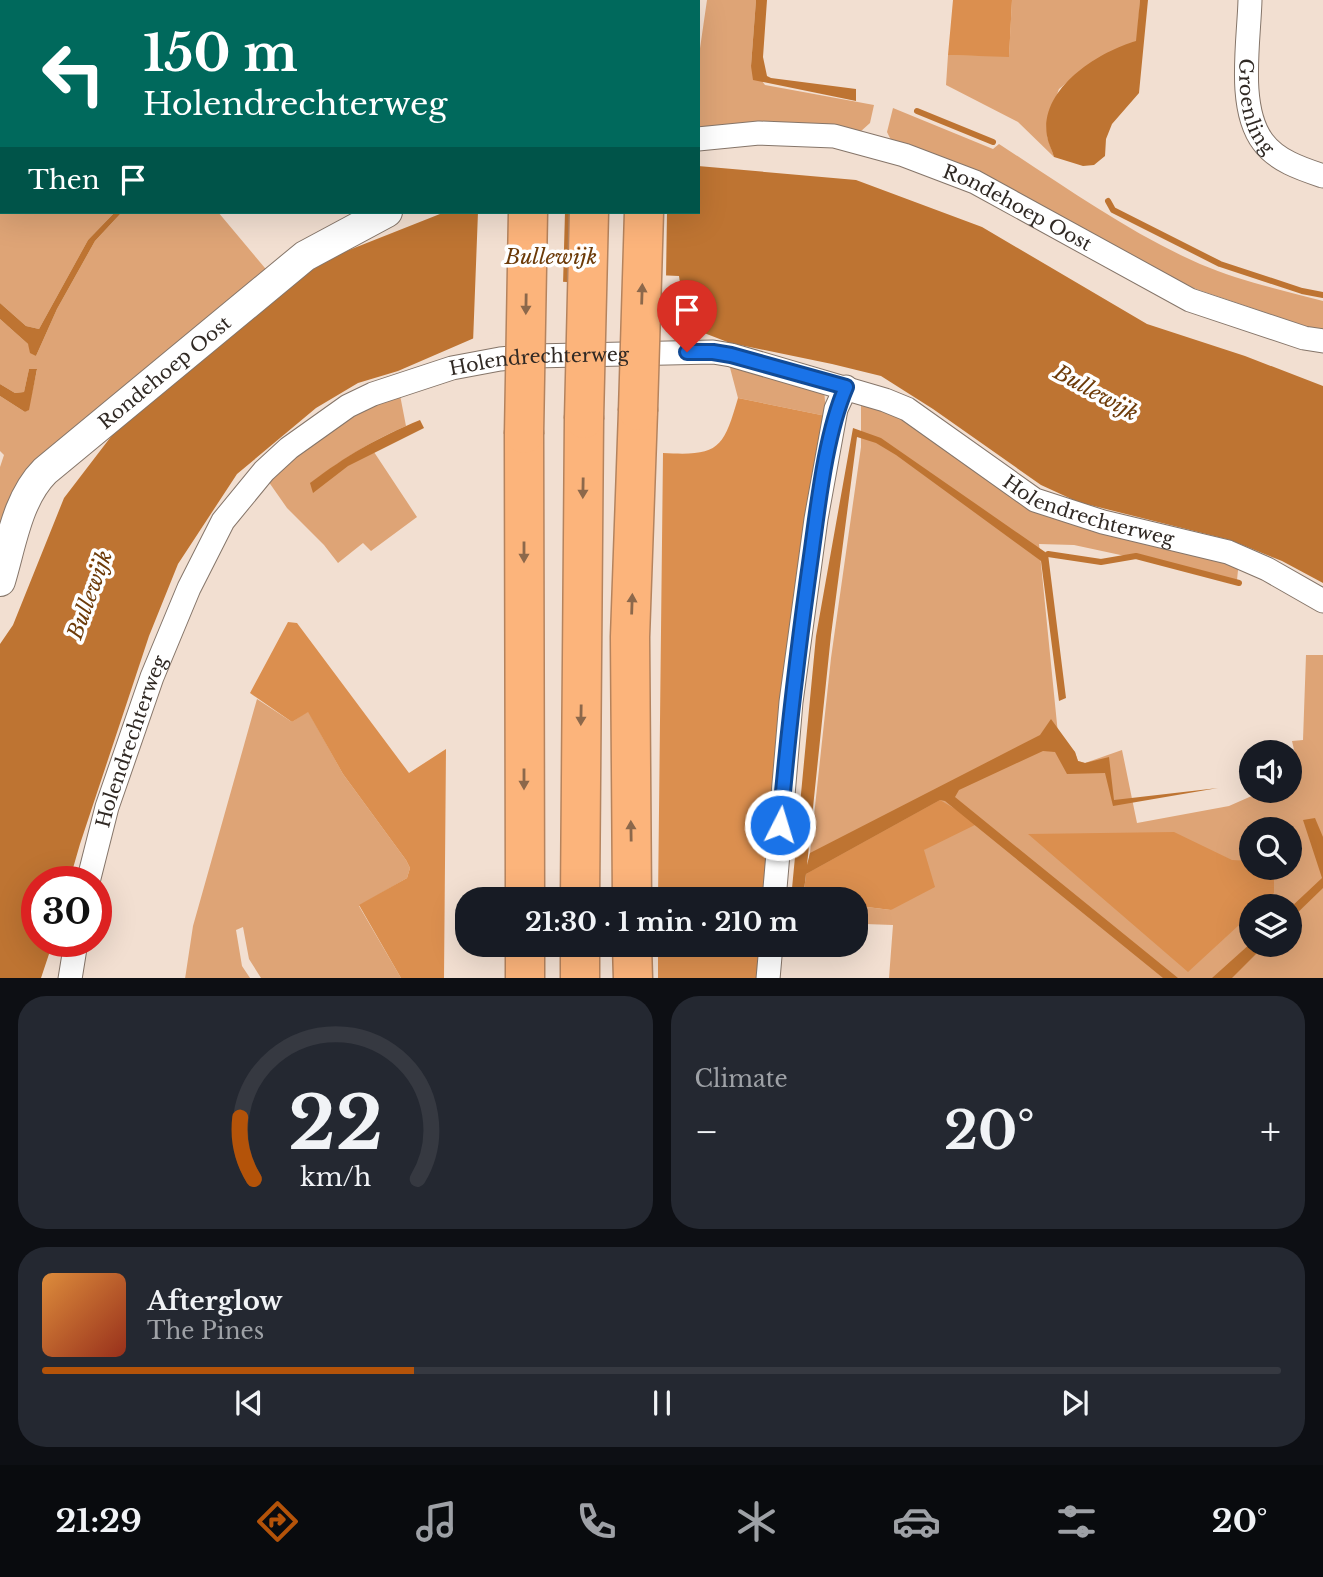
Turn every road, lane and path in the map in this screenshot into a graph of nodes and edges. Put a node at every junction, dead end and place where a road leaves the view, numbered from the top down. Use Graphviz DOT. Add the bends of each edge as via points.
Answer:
graph roads {
  1 [pos="1250,0"];
  2 [pos="700,139"];
  3 [pos="1323,176"];
  4 [pos="383,214"];
  5 [pos="528,214"];
  6 [pos="589,214"];
  7 [pos="644,214"];
  8 [pos="1323,341"];
  9 [pos="846,387"];
  10 [pos="0,581"];
  11 [pos="1323,601"];
  12 [pos="92,866"];
  13 [pos="524,887"];
  14 [pos="580,887"];
  15 [pos="632,887"];
  16 [pos="775,887"];
  17 [pos="74,957"];
  18 [pos="525,957"];
  19 [pos="580,957"];
  20 [pos="632,957"];
  21 [pos="770,957"];
  22 [pos="70,978"];
  23 [pos="525,978"];
  24 [pos="580,978"];
  25 [pos="633,978"];
  26 [pos="768,978"];
  1 -- 3 [label="street, Groenling" via="1247,88 1251,120 1264,144 1293,166"];
  2 -- 8 [label="street, Rondehoep Oost" via="759,133 834,136 904,155 975,182 1190,300"];
  4 -- 10 [label="street, Rondehoep Oost" via="305,256 45,471 26,497"];
  5 -- 13 [label="highway, one-way, bridge"];
  6 -- 14 [label="highway, one-way, bridge"];
  15 -- 7 [label="highway, one-way, bridge" via="631,637"];
  9 -- 11 [label="street, Holendrechterweg" via="907,409 1035,500 1103,522 1228,552"];
  9 -- 12 [label="street, Holendrechterweg" via="713,352 534,356 452,368 348,407 289,448 223,521 152,677 107,807"];
  9 -- 16 [label="street" via="836,410 794,676"];
  17 -- 22 [label="street"];
  18 -- 23 [label="highway"];
  19 -- 24 [label="highway"];
  20 -- 25 [label="highway"];
  21 -- 26 [label="street"];
}
